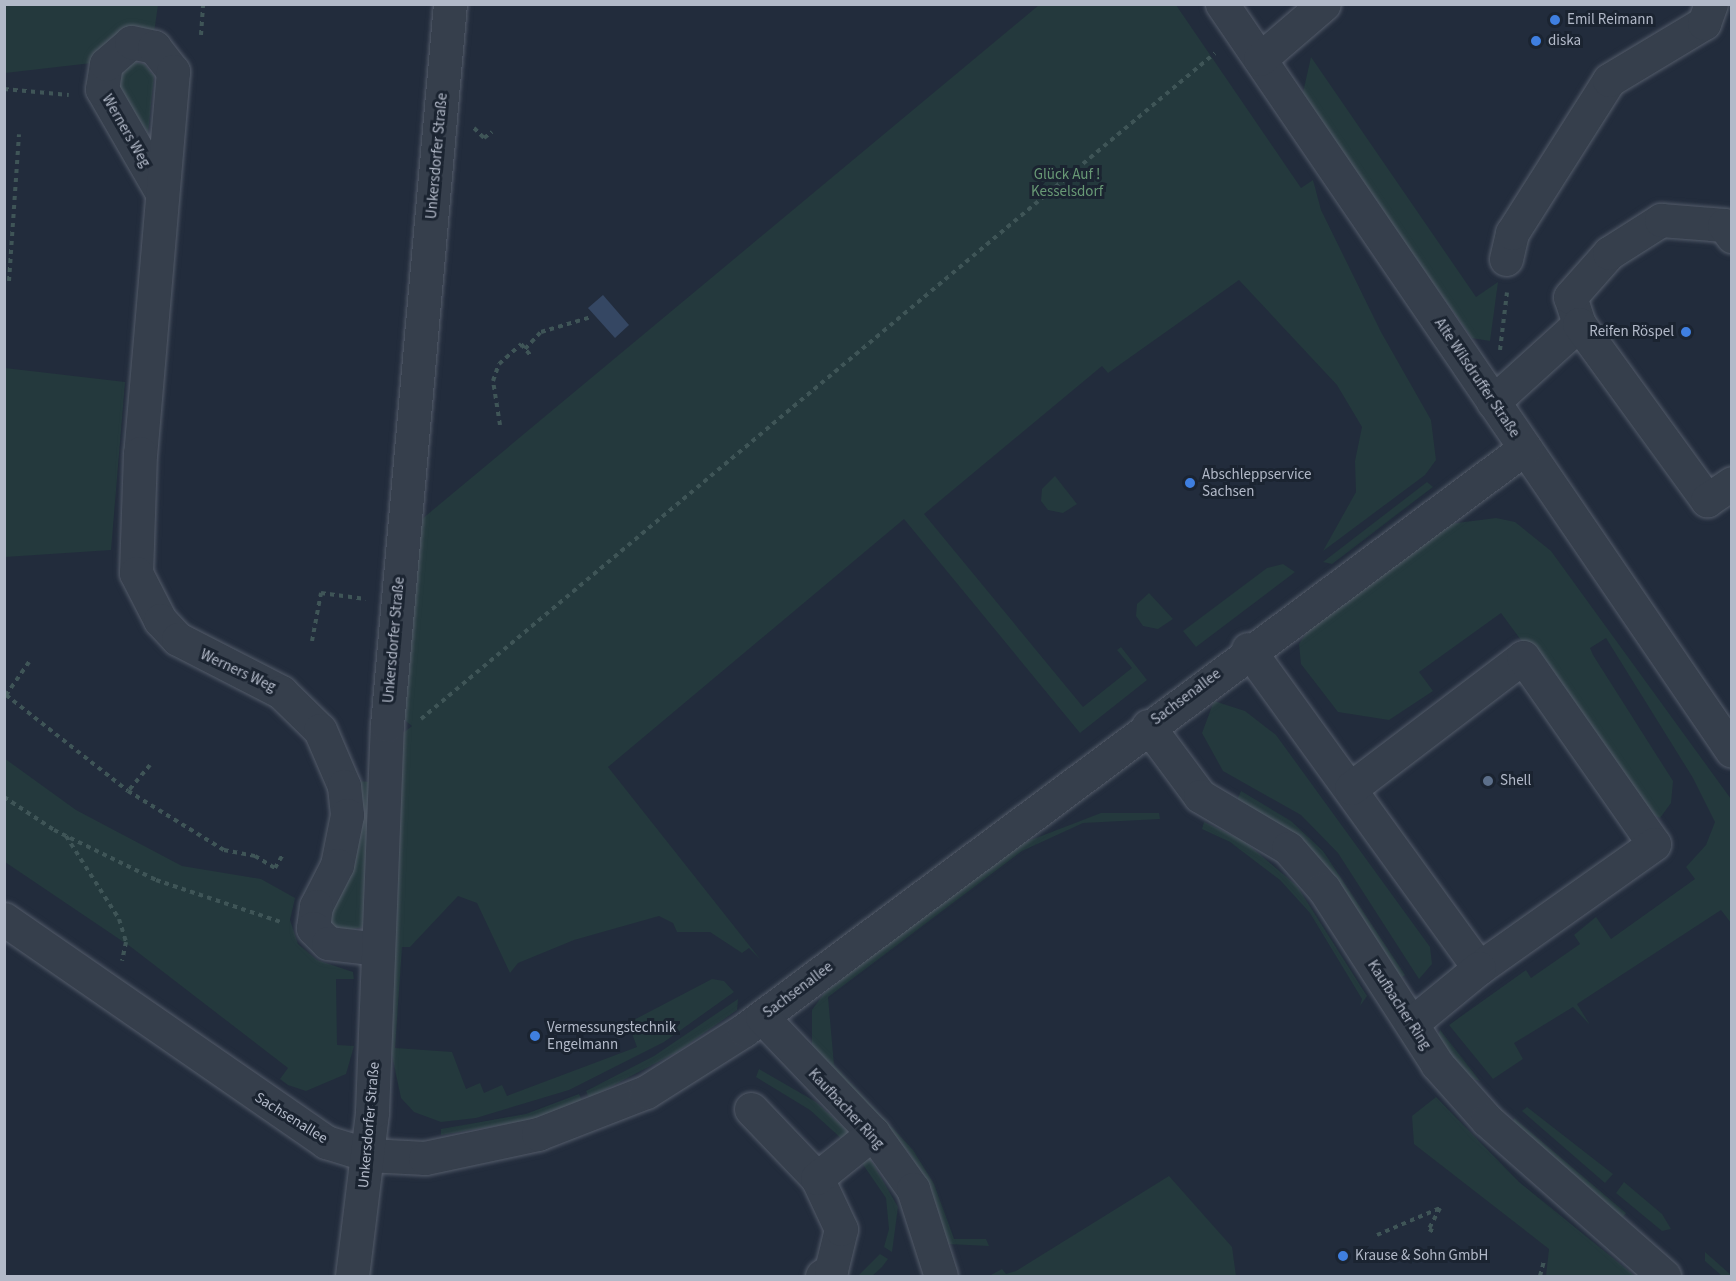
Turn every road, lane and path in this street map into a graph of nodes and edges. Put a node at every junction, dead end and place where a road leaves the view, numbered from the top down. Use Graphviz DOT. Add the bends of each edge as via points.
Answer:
graph roads {
  1 [pos="203,4"];
  2 [pos="450,4"];
  3 [pos="1222,4"];
  4 [pos="1324,4"];
  5 [pos="1711,4"];
  6 [pos="201,35"];
  7 [pos="1210,57"];
  8 [pos="1260,59"];
  9 [pos="4,89"];
  10 [pos="107,98"];
  11 [pos="473,127"];
  12 [pos="492,132"];
  13 [pos="19,134"];
  14 [pos="162,193"];
  15 [pos="4,209"];
  16 [pos="10,209"];
  17 [pos="1731,236"];
  18 [pos="1506,260"];
  19 [pos="9,281"];
  20 [pos="591,317"];
  21 [pos="1579,324"];
  22 [pos="525,349"];
  23 [pos="532,357"];
  24 [pos="1493,402"];
  25 [pos="500,425"];
  26 [pos="1525,447"];
  27 [pos="1731,483"];
  28 [pos="397,602"];
  29 [pos="312,641"];
  30 [pos="1248,649"];
  31 [pos="28,662"];
  32 [pos="412,726"];
  33 [pos="1148,726"];
  34 [pos="1731,751"];
  35 [pos="150,765"];
  36 [pos="1351,788"];
  37 [pos="128,791"];
  38 [pos="4,797"];
  39 [pos="65,834"];
  40 [pos="282,856"];
  41 [pos="4,919"];
  42 [pos="284,923"];
  43 [pos="378,949"];
  44 [pos="122,962"];
  45 [pos="1479,968"];
  46 [pos="762,1017"];
  47 [pos="1412,1023"];
  48 [pos="751,1109"];
  49 [pos="873,1133"];
  50 [pos="368,1155"];
  51 [pos="818,1178"];
  52 [pos="1434,1232"];
  53 [pos="1377,1235"];
  54 [pos="1544,1261"];
  55 [pos="352,1276"];
  56 [pos="822,1276"];
  57 [pos="941,1276"];
  58 [pos="1540,1276"];
  59 [pos="1664,1276"];
  1 -- 6 [label="path"];
  2 -- 28 [label="street, Unkersdorfer Straße"];
  3 -- 8 [label="street, Alte Wilsdruffer Straße"];
  4 -- 8 [label="street"];
  5 -- 18 [label="street" via="1704,23 1609,80 1512,233"];
  7 -- 32 [label="path"];
  8 -- 24 [label="street, Alte Wilsdruffer Straße"];
  9 -- 10 [label="path"];
  10 -- 14 [label="street, Werners Weg"];
  10 -- 14 [label="street, Werners Weg" via="102,78 122,45 154,47 170,63"];
  11 -- 12 [label="path" via="483,138"];
  13 -- 16 [label="path"];
  14 -- 43 [label="street, Werners Weg" via="136,573 160,620 178,639 281,692 320,730 344,786 347,815 337,865 316,906 313,928 328,943"];
  15 -- 16 [label="path"];
  16 -- 19 [label="path"];
  17 -- 21 [label="street" via="1724,225 1661,220 1609,253 1570,297"];
  18 -- 24 [label="path" via="1507,292"];
  20 -- 22 [label="path" via="541,332"];
  21 -- 24 [label="street"];
  21 -- 27 [label="street" via="1707,500"];
  22 -- 23 [label="path"];
  22 -- 25 [label="path" via="520,344 499,364 493,381"];
  24 -- 26 [label="street, Alte Wilsdruffer Straße"];
  26 -- 30 [label="street, Sachsenallee"];
  26 -- 34 [label="street, Alte Wilsdruffer Straße"];
  28 -- 29 [label="path" via="321,593"];
  28 -- 43 [label="street, Unkersdorfer Straße"];
  30 -- 33 [label="street, Sachsenallee"];
  30 -- 36 [label="street"];
  31 -- 37 [label="path" via="6,695"];
  33 -- 46 [label="street, Sachsenallee"];
  33 -- 47 [label="street, Kaufbacher Ring" via="1200,796 1288,848 1324,889"];
  35 -- 37 [label="path"];
  36 -- 45 [label="street"];
  36 -- 45 [label="street" via="1523,657 1654,844"];
  37 -- 40 [label="path" via="224,850 255,856 275,868"];
  38 -- 39 [label="path"];
  39 -- 42 [label="path" via="156,880"];
  39 -- 44 [label="path" via="119,919 126,942"];
  41 -- 50 [label="street, Sachsenallee" via="287,1119 326,1142"];
  43 -- 50 [label="street, Unkersdorfer Straße"];
  45 -- 47 [label="street"];
  46 -- 49 [label="street, Kaufbacher Ring"];
  46 -- 50 [label="street, Sachsenallee" via="646,1092 586,1118 538,1134 425,1158"];
  47 -- 59 [label="street, Kaufbacher Ring" via="1437,1064 1518,1151"];
  48 -- 51 [label="street"];
  49 -- 51 [label="street"];
  49 -- 57 [label="street, Kaufbacher Ring" via="913,1189"];
  50 -- 55 [label="street, Unkersdorfer Straße"];
  51 -- 56 [label="street" via="841,1228 831,1270"];
  52 -- 53 [label="path" via="1429,1229 1440,1208"];
  54 -- 58 [label="path"];
}
